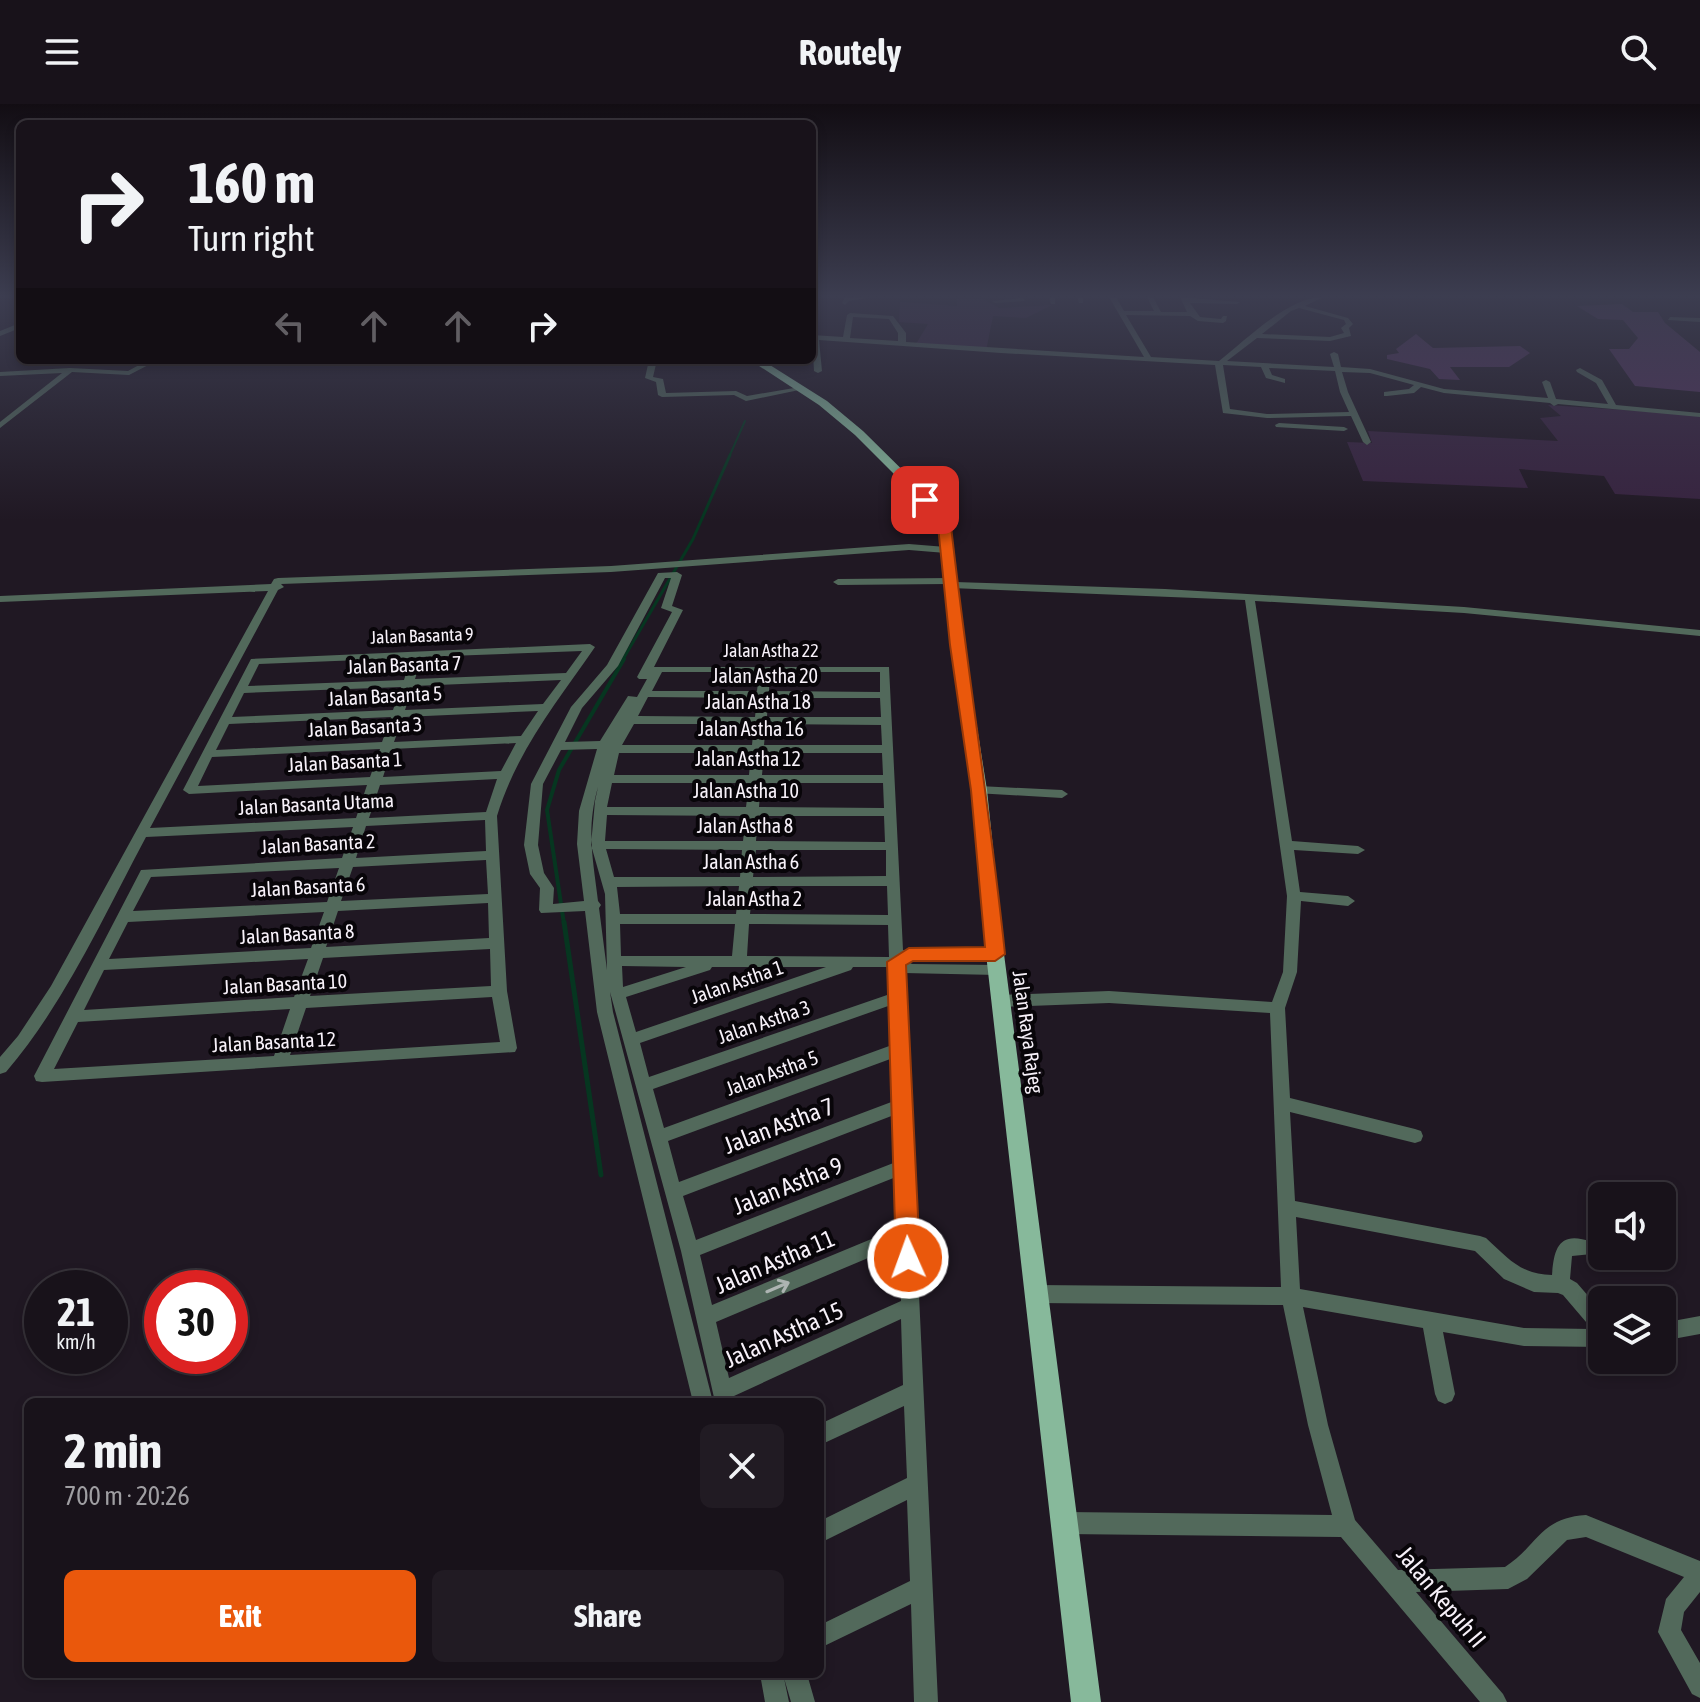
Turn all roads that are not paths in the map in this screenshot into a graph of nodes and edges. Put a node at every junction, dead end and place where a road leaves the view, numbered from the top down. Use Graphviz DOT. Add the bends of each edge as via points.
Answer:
graph roads {
  1 [pos="33,372"];
  2 [pos="57,372"];
  3 [pos="68,372"];
  4 [pos="101,372"];
  5 [pos="132,372"];
  6 [pos="650,372"];
  7 [pos="773,372"];
  8 [pos="1221,372"];
  9 [pos="1267,372"];
  10 [pos="1340,372"];
  11 [pos="1381,372"];
  12 [pos="1582,372"];
  13 [pos="0,374"];
  14 [pos="29,375"];
  15 [pos="1282,381"];
  16 [pos="1546,382"];
  17 [pos="1420,384"];
  18 [pos="800,389"];
  19 [pos="1387,394"];
  20 [pos="1554,404"];
  21 [pos="1614,408"];
  22 [pos="1354,414"];
  23 [pos="1700,415"];
  24 [pos="1269,421"];
  25 [pos="0,426"];
  26 [pos="1344,429"];
  27 [pos="1276,435"];
  28 [pos="1367,442"];
  29 [pos="909,547"];
  30 [pos="945,547"];
  31 [pos="838,582"];
  32 [pos="951,583"];
  33 [pos="274,588"];
  34 [pos="0,599"];
  35 [pos="1250,599"];
  36 [pos="1700,633"];
  37 [pos="418,654"];
  38 [pos="765,669"];
  39 [pos="570,676"];
  40 [pos="408,683"];
  41 [pos="240,690"];
  42 [pos="644,694"];
  43 [pos="763,694"];
  44 [pos="886,695"];
  45 [pos="548,707"];
  46 [pos="398,714"];
  47 [pos="630,720"];
  48 [pos="761,720"];
  49 [pos="224,721"];
  50 [pos="887,721"];
  51 [pos="525,739"];
  52 [pos="387,746"];
  53 [pos="560,746"];
  54 [pos="609,747"];
  55 [pos="758,749"];
  56 [pos="888,749"];
  57 [pos="207,754"];
  58 [pos="504,775"];
  59 [pos="607,779"];
  60 [pos="755,779"];
  61 [pos="889,779"];
  62 [pos="375,781"];
  63 [pos="979,790"];
  64 [pos="1062,794"];
  65 [pos="601,811"];
  66 [pos="752,811"];
  67 [pos="890,812"];
  68 [pos="491,816"];
  69 [pos="361,822"];
  70 [pos="144,833"];
  71 [pos="598,845"];
  72 [pos="1286,845"];
  73 [pos="749,846"];
  74 [pos="892,846"];
  75 [pos="1358,850"];
  76 [pos="493,855"];
  77 [pos="347,863"];
  78 [pos="893,881"];
  79 [pos="609,882"];
  80 [pos="746,882"];
  81 [pos="1294,896"];
  82 [pos="494,898"];
  83 [pos="1348,901"];
  84 [pos="594,905"];
  85 [pos="332,906"];
  86 [pos="123,917"];
  87 [pos="613,919"];
  88 [pos="743,919"];
  89 [pos="895,920"];
  90 [pos="497,943"];
  91 [pos="316,953"];
  92 [pos="614,961"];
  93 [pos="717,962"];
  94 [pos="739,962"];
  95 [pos="856,962"];
  96 [pos="896,962"];
  97 [pos="996,962"];
  98 [pos="99,965"];
  99 [pos="499,991"];
  100 [pos="618,994"];
  101 [pos="898,997"];
  102 [pos="1001,1001"];
  103 [pos="300,1003"];
  104 [pos="1277,1008"];
  105 [pos="73,1016"];
  106 [pos="631,1040"];
  107 [pos="900,1049"];
  108 [pos="280,1062"];
  109 [pos="0,1068"];
  110 [pos="644,1085"];
  111 [pos="1281,1103"];
  112 [pos="902,1105"];
  113 [pos="1415,1136"];
  114 [pos="658,1137"];
  115 [pos="904,1166"];
  116 [pos="674,1192"];
  117 [pos="1287,1207"];
  118 [pos="907,1233"];
  119 [pos="1586,1248"];
  120 [pos="690,1251"];
  121 [pos="1560,1284"];
  122 [pos="1035,1294"];
  123 [pos="1291,1296"];
  124 [pos="910,1306"];
  125 [pos="1588,1309"];
  126 [pos="706,1317"];
  127 [pos="1431,1320"];
  128 [pos="1700,1325"];
  129 [pos="1676,1329"];
  130 [pos="1588,1338"];
  131 [pos="913,1391"];
  132 [pos="1445,1394"];
  133 [pos="724,1397"];
  134 [pos="702,1398"];
  135 [pos="824,1433"];
  136 [pos="917,1484"];
  137 [pos="1065,1523"];
  138 [pos="1346,1526"];
  139 [pos="824,1530"];
  140 [pos="1700,1573"];
  141 [pos="1395,1581"];
  142 [pos="921,1587"];
  143 [pos="824,1635"];
  144 [pos="773,1678"];
  145 [pos="796,1678"];
  146 [pos="1700,1686"];
  147 [pos="777,1702"];
  148 [pos="803,1702"];
  149 [pos="926,1702"];
  150 [pos="1086,1702"];
  151 [pos="1495,1702"];
  1 -- 14 [label="street"];
  2 -- 14 [label="street"];
  3 -- 25 [label="street"];
  4 -- 5 [label="street"];
  6 -- 18 [label="street" via="649,378 660,381 662,395 736,393 746,399"];
  7 -- 18 [label="main road, Jalan Raya Rajeg"];
  8 -- 24 [label="street" via="1226,411"];
  9 -- 15 [label="street"];
  10 -- 22 [label="street"];
  11 -- 17 [label="street"];
  12 -- 21 [label="street" via="1599,382"];
  13 -- 14 [label="street"];
  16 -- 20 [label="street"];
  17 -- 19 [label="street" via="1411,391"];
  17 -- 20 [label="street"];
  18 -- 30 [label="main road, Jalan Raya Rajeg" via="884,455 939,513"];
  20 -- 21 [label="street"];
  21 -- 23 [label="street"];
  22 -- 24 [label="street"];
  22 -- 28 [label="street"];
  24 -- 26 [label="street"];
  24 -- 27 [label="street"];
  29 -- 30 [label="street"];
  29 -- 30 [label="street" via="935,539"];
  29 -- 33 [label="street" via="626,568 278,581"];
  30 -- 32 [label="main road, Jalan Raya Rajeg"];
  30 -- 33 [label="street" via="939,553 702,568"];
  31 -- 32 [label="street"];
  32 -- 35 [label="street"];
  32 -- 63 [label="main road, Jalan Raya Rajeg"];
  33 -- 34 [label="street"];
  33 -- 70 [label="street"];
  35 -- 36 [label="street" via="1567,618"];
  35 -- 72 [label="street"];
  37 -- 39 [label="street, Jalan Basanta 9" via="590,647"];
  37 -- 40 [label="street"];
  37 -- 41 [label="street, Jalan Basanta 9" via="255,661"];
  38 -- 42 [label="street, Jalan Astha 22" via="658,669"];
  38 -- 43 [label="street"];
  38 -- 44 [label="street, Jalan Astha 22" via="885,669"];
  39 -- 40 [label="street, Jalan Basanta 7"];
  39 -- 45 [label="street"];
  40 -- 41 [label="street, Jalan Basanta 7"];
  40 -- 46 [label="street"];
  41 -- 49 [label="street"];
  42 -- 43 [label="street, Jalan Astha 20"];
  42 -- 47 [label="street"];
  43 -- 44 [label="street, Jalan Astha 20"];
  43 -- 48 [label="street"];
  44 -- 50 [label="street"];
  45 -- 46 [label="street, Jalan Basanta 5"];
  45 -- 51 [label="street"];
  46 -- 49 [label="street, Jalan Basanta 5"];
  46 -- 52 [label="street"];
  47 -- 48 [label="street, Jalan Astha 18"];
  47 -- 54 [label="street"];
  48 -- 50 [label="street, Jalan Astha 18"];
  48 -- 55 [label="street"];
  49 -- 57 [label="street"];
  50 -- 56 [label="street"];
  51 -- 52 [label="street, Jalan Basanta 3"];
  51 -- 58 [label="street"];
  52 -- 57 [label="street, Jalan Basanta 3"];
  52 -- 62 [label="street"];
  53 -- 54 [label="street, Jalan Astha 16"];
  53 -- 54 [label="street" via="577,707 620,653 669,575 666,608 678,613"];
  53 -- 84 [label="street" via="537,784 531,845 537,874 547,888 546,910"];
  54 -- 55 [label="street, Jalan Astha 16"];
  54 -- 59 [label="street"];
  54 -- 84 [label="street" via="585,811 584,844"];
  55 -- 56 [label="street, Jalan Astha 16"];
  55 -- 60 [label="street"];
  56 -- 61 [label="street"];
  57 -- 62 [label="street, Jalan Basanta 1" via="189,790"];
  58 -- 62 [label="street, Jalan Basanta 1"];
  58 -- 68 [label="street"];
  59 -- 60 [label="street, Jalan Astha 12"];
  59 -- 65 [label="street"];
  60 -- 61 [label="street, Jalan Astha 12"];
  60 -- 66 [label="street"];
  61 -- 67 [label="street"];
  62 -- 69 [label="street"];
  63 -- 64 [label="street"];
  63 -- 97 [label="main road, Jalan Raya Rajeg"];
  65 -- 66 [label="street, Jalan Astha 10"];
  65 -- 71 [label="street"];
  66 -- 67 [label="street, Jalan Astha 10"];
  66 -- 73 [label="street"];
  67 -- 74 [label="street"];
  68 -- 69 [label="street, Jalan Basanta Utama"];
  68 -- 76 [label="street"];
  69 -- 70 [label="street, Jalan Basanta Utama"];
  69 -- 77 [label="street"];
  70 -- 109 [label="street" via="56,990"];
  71 -- 73 [label="street, Jalan Astha 8"];
  71 -- 79 [label="street"];
  72 -- 75 [label="street"];
  72 -- 81 [label="street"];
  73 -- 74 [label="street, Jalan Astha 8"];
  73 -- 80 [label="street"];
  74 -- 78 [label="street"];
  76 -- 77 [label="street, Jalan Basanta 2"];
  76 -- 82 [label="street"];
  77 -- 85 [label="street"];
  77 -- 86 [label="street, Jalan Basanta 2" via="146,873"];
  78 -- 80 [label="street, Jalan Astha 6"];
  78 -- 89 [label="street"];
  79 -- 80 [label="street, Jalan Astha 6"];
  79 -- 87 [label="street"];
  80 -- 88 [label="street"];
  81 -- 83 [label="street"];
  81 -- 104 [label="street" via="1290,972"];
  82 -- 85 [label="street, Jalan Basanta 6"];
  82 -- 90 [label="street"];
  84 -- 134 [label="street" via="608,1025"];
  85 -- 86 [label="street, Jalan Basanta 6"];
  85 -- 91 [label="street"];
  86 -- 98 [label="street"];
  87 -- 88 [label="street, Jalan Astha 2"];
  87 -- 92 [label="street"];
  88 -- 89 [label="street, Jalan Astha 2"];
  88 -- 94 [label="street"];
  89 -- 96 [label="street"];
  90 -- 91 [label="street, Jalan Basanta 8"];
  90 -- 99 [label="street"];
  91 -- 98 [label="street, Jalan Basanta 8"];
  91 -- 103 [label="street"];
  92 -- 93 [label="street"];
  92 -- 100 [label="street"];
  93 -- 94 [label="street"];
  93 -- 100 [label="street"];
  94 -- 95 [label="street"];
  95 -- 96 [label="street"];
  95 -- 106 [label="street, Jalan Astha 1"];
  96 -- 97 [label="street" via="910,969"];
  96 -- 101 [label="street"];
  97 -- 102 [label="main road, Jalan Raya Rajeg"];
  98 -- 105 [label="street"];
  99 -- 103 [label="street, Jalan Basanta 10"];
  99 -- 108 [label="street, Jalan Basanta 12" via="509,1048"];
  100 -- 106 [label="street"];
  101 -- 107 [label="street"];
  101 -- 110 [label="street, Jalan Astha 3"];
  102 -- 104 [label="street" via="1109,997"];
  102 -- 122 [label="main road, Jalan Raya Rajeg"];
  103 -- 105 [label="street, Jalan Basanta 10"];
  103 -- 108 [label="street"];
  104 -- 111 [label="street"];
  105 -- 108 [label="street, Jalan Basanta 12" via="42,1076"];
  106 -- 110 [label="street"];
  107 -- 112 [label="street"];
  107 -- 114 [label="street, Jalan Astha 5"];
  110 -- 114 [label="street"];
  111 -- 113 [label="street"];
  111 -- 117 [label="street"];
  112 -- 115 [label="street"];
  112 -- 116 [label="street, Jalan Astha 7"];
  114 -- 116 [label="street"];
  115 -- 118 [label="street"];
  115 -- 120 [label="street, Jalan Astha 9"];
  116 -- 120 [label="street"];
  117 -- 121 [label="street" via="1480,1244 1511,1273 1534,1283"];
  117 -- 123 [label="street"];
  118 -- 124 [label="street"];
  126 -- 118 [label="street, Jalan Astha 11, one-way"];
  119 -- 121 [label="street" via="1563,1252"];
  120 -- 126 [label="street"];
  121 -- 125 [label="street"];
  122 -- 123 [label="street"];
  122 -- 137 [label="main road, Jalan Raya Rajeg"];
  123 -- 127 [label="street"];
  123 -- 138 [label="street"];
  124 -- 131 [label="street"];
  124 -- 133 [label="street, Jalan Astha 15"];
  126 -- 133 [label="street"];
  127 -- 130 [label="street" via="1546,1339"];
  127 -- 132 [label="street"];
  128 -- 129 [label="street"];
  131 -- 135 [label="street"];
  131 -- 136 [label="street"];
  136 -- 139 [label="street"];
  136 -- 142 [label="street"];
  137 -- 138 [label="street"];
  137 -- 150 [label="main road, Jalan Raya Rajeg"];
  138 -- 141 [label="street, Jalan Kepuh II"];
  140 -- 141 [label="street" via="1586,1526 1568,1525 1508,1578"];
  140 -- 146 [label="street" via="1674,1607 1669,1632"];
  141 -- 151 [label="street, Jalan Kepuh II"];
  142 -- 143 [label="street"];
  142 -- 149 [label="street"];
  144 -- 147 [label="street"];
  145 -- 148 [label="street"];
}
